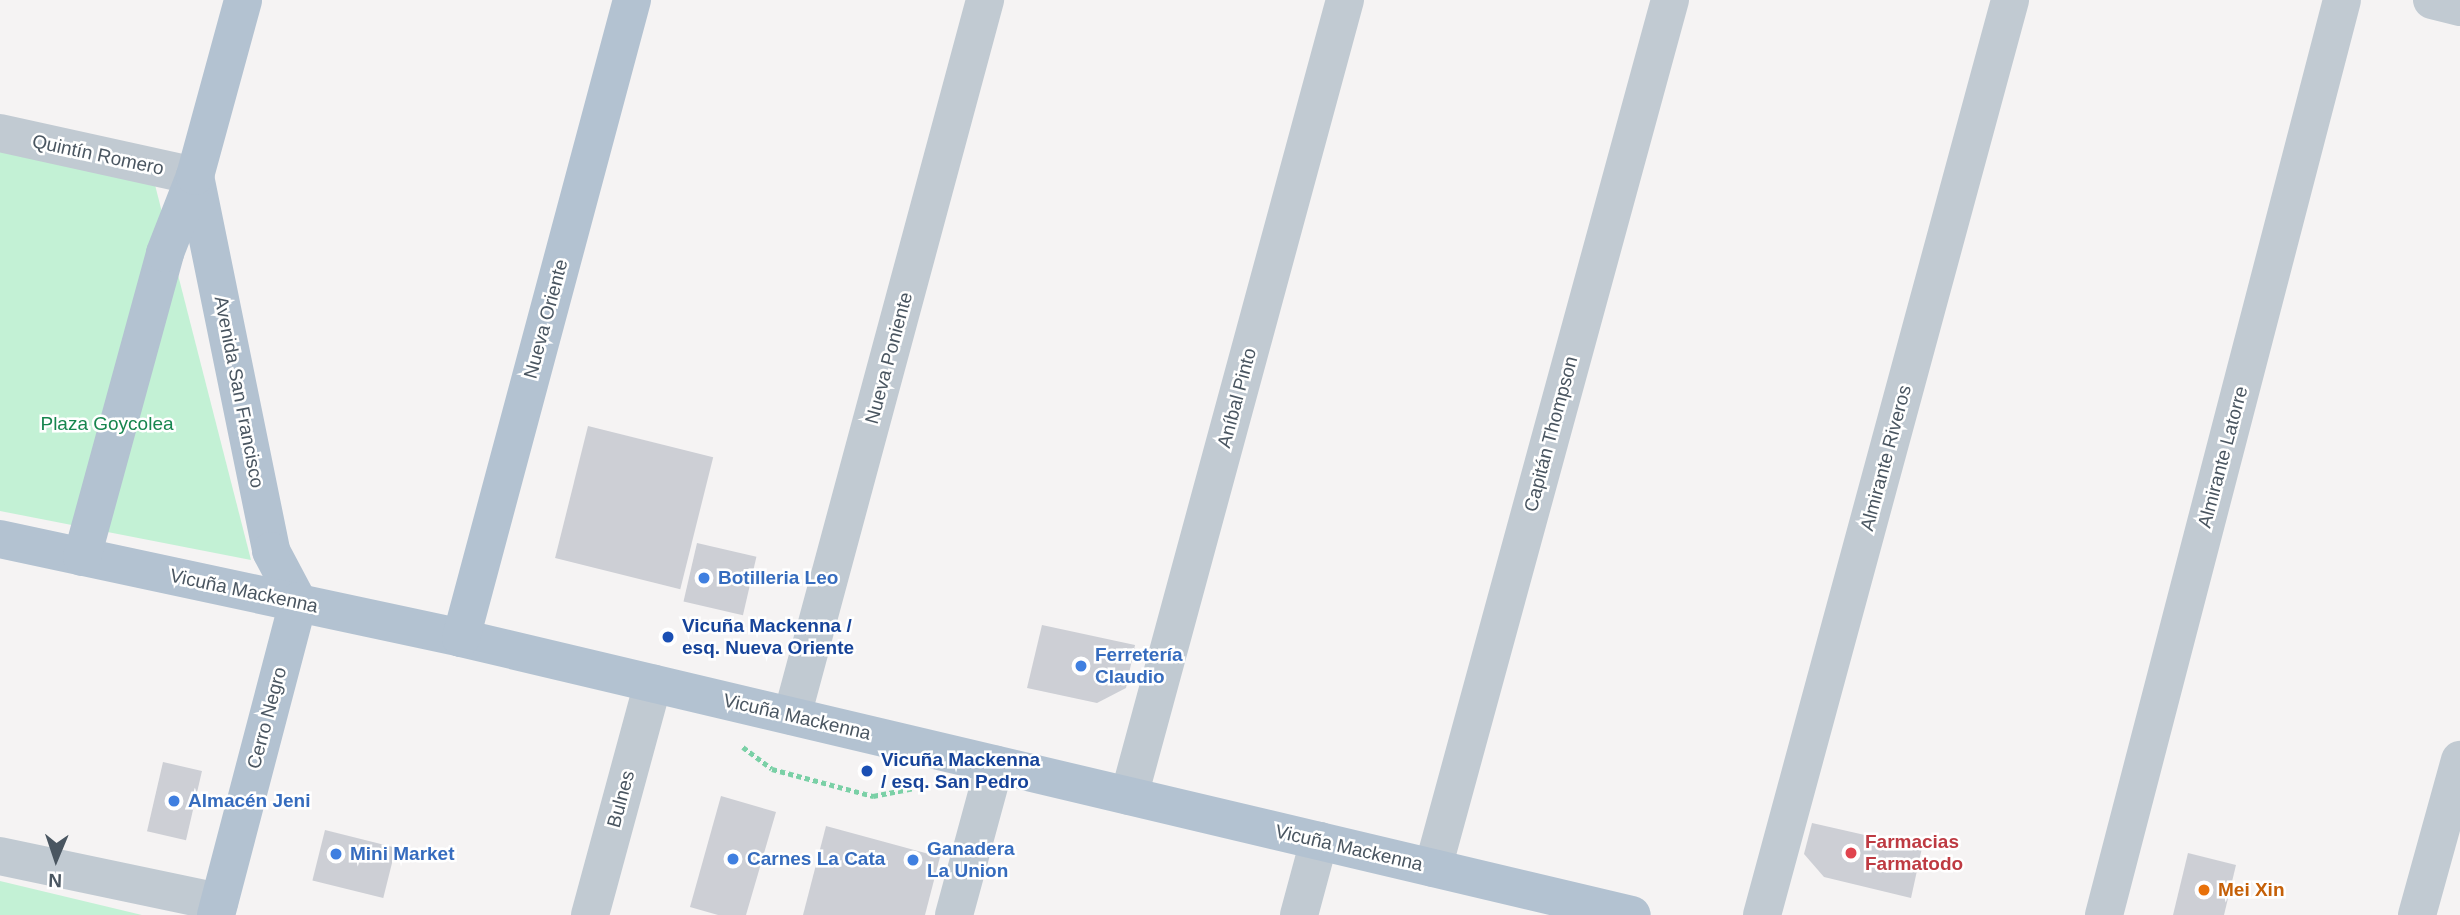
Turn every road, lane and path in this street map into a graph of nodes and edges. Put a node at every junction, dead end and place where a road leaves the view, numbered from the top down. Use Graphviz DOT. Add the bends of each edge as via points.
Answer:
graph roads {
  1 [pos="243,0"];
  2 [pos="632,0"];
  3 [pos="985,0"];
  4 [pos="1345,0"];
  5 [pos="1670,0"];
  6 [pos="2010,0"];
  7 [pos="2342,0"];
  8 [pos="2432,0"];
  9 [pos="2460,7"];
  10 [pos="0,133"];
  11 [pos="195,176"];
  12 [pos="0,539"];
  13 [pos="82,556"];
  14 [pos="298,602"];
  15 [pos="461,638"];
  16 [pos="653,683"];
  17 [pos="792,716"];
  18 [pos="2460,760"];
  19 [pos="995,764"];
  20 [pos="1129,796"];
  21 [pos="1320,841"];
  22 [pos="0,856"];
  23 [pos="1433,868"];
  24 [pos="217,909"];
  25 [pos="590,915"];
  26 [pos="954,915"];
  27 [pos="1299,915"];
  28 [pos="1632,915"];
  29 [pos="1762,915"];
  30 [pos="2104,915"];
  31 [pos="2417,915"];
  1 -- 11 [label="main road, Avenida San Francisco"];
  2 -- 15 [label="main road, Nueva Oriente"];
  3 -- 17 [label="street, Nueva Poniente"];
  4 -- 20 [label="street, Aníbal Pinto"];
  5 -- 23 [label="street, Capitán Thompson"];
  6 -- 29 [label="street, Almirante Riveros"];
  7 -- 30 [label="street, Almirante Latorre"];
  8 -- 9 [label="street"];
  10 -- 11 [label="street, Quintín Romero"];
  11 -- 13 [label="main road, Avenida San Francisco" via="165,253"];
  11 -- 14 [label="main road, Avenida San Francisco" via="271,551"];
  12 -- 13 [label="main road, Vicuña Mackenna"];
  13 -- 14 [label="main road, Vicuña Mackenna"];
  14 -- 15 [label="main road, Vicuña Mackenna"];
  14 -- 24 [label="main road, Cerro Negro"];
  15 -- 16 [label="main road, Vicuña Mackenna"];
  16 -- 17 [label="main road, Vicuña Mackenna"];
  16 -- 25 [label="street, Bulnes"];
  17 -- 19 [label="main road, Vicuña Mackenna"];
  18 -- 31 [label="street"];
  19 -- 20 [label="main road, Vicuña Mackenna"];
  19 -- 26 [label="street"];
  20 -- 21 [label="main road, Vicuña Mackenna"];
  21 -- 23 [label="main road, Vicuña Mackenna"];
  21 -- 27 [label="street"];
  22 -- 24 [label="street"];
  23 -- 28 [label="main road, Vicuña Mackenna"];
}
